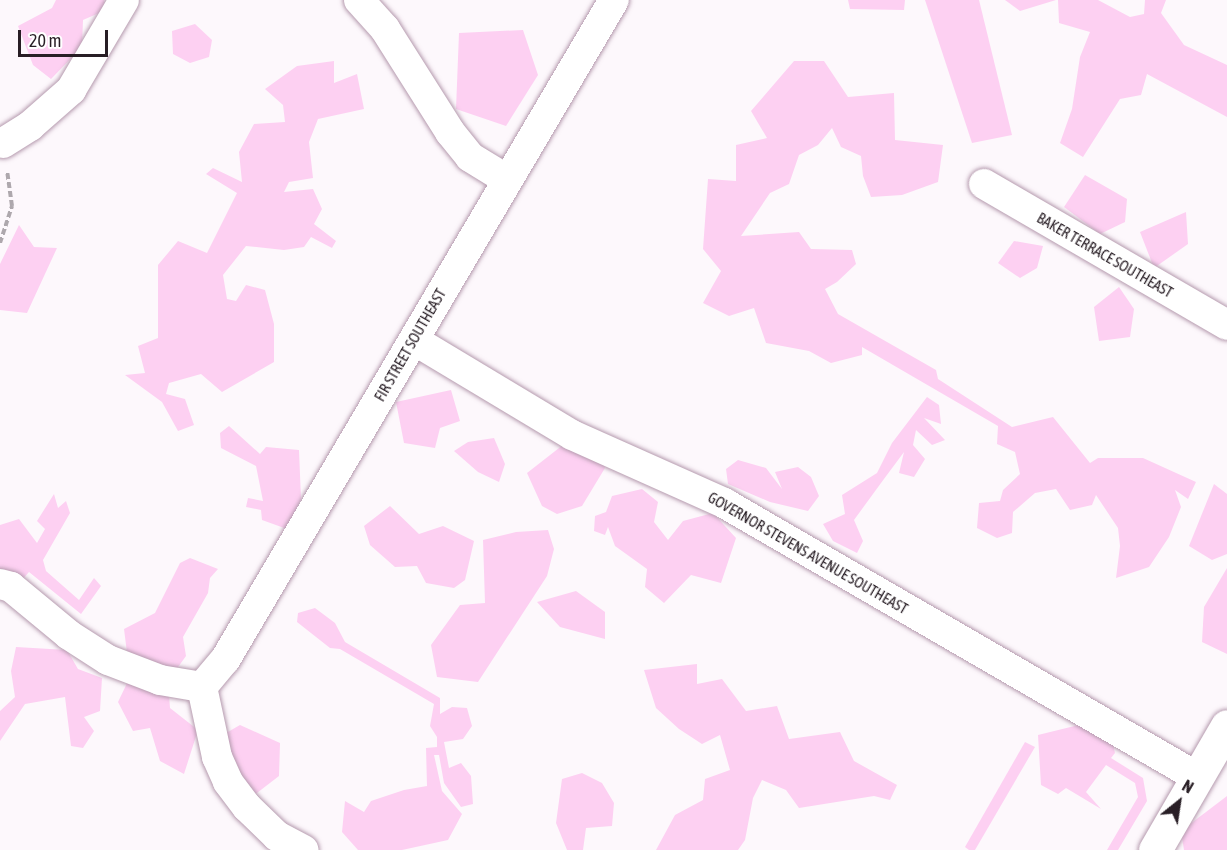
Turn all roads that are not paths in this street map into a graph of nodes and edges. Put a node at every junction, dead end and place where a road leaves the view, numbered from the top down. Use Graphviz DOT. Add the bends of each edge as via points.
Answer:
graph roads {
  1 [pos="124,0"];
  2 [pos="359,0"];
  3 [pos="614,0"];
  4 [pos="3,143"];
  5 [pos="506,179"];
  6 [pos="984,184"];
  7 [pos="1227,325"];
  8 [pos="414,340"];
  9 [pos="0,584"];
  10 [pos="202,687"];
  11 [pos="1227,726"];
  12 [pos="1197,777"];
  13 [pos="303,850"];
  14 [pos="1155,850"];
  1 -- 4 [label="street" via="70,90 30,126"];
  2 -- 5 [label="street" via="385,29 470,157"];
  3 -- 5 [label="street, FIR STREET SOUTHEAST"];
  5 -- 8 [label="street, FIR STREET SOUTHEAST"];
  6 -- 7 [label="street, BAKER TERRACE SOUTHEAST"];
  8 -- 10 [label="street, FIR STREET SOUTHEAST" via="225,660"];
  8 -- 12 [label="street, GOVERNOR STEVENS AVENUE SOUTHEAST" via="572,435 724,503"];
  9 -- 10 [label="street" via="11,587 69,635 108,660 160,680"];
  10 -- 13 [label="street" via="217,757 228,782 277,836"];
  11 -- 12 [label="street"];
  12 -- 14 [label="street"];
}
